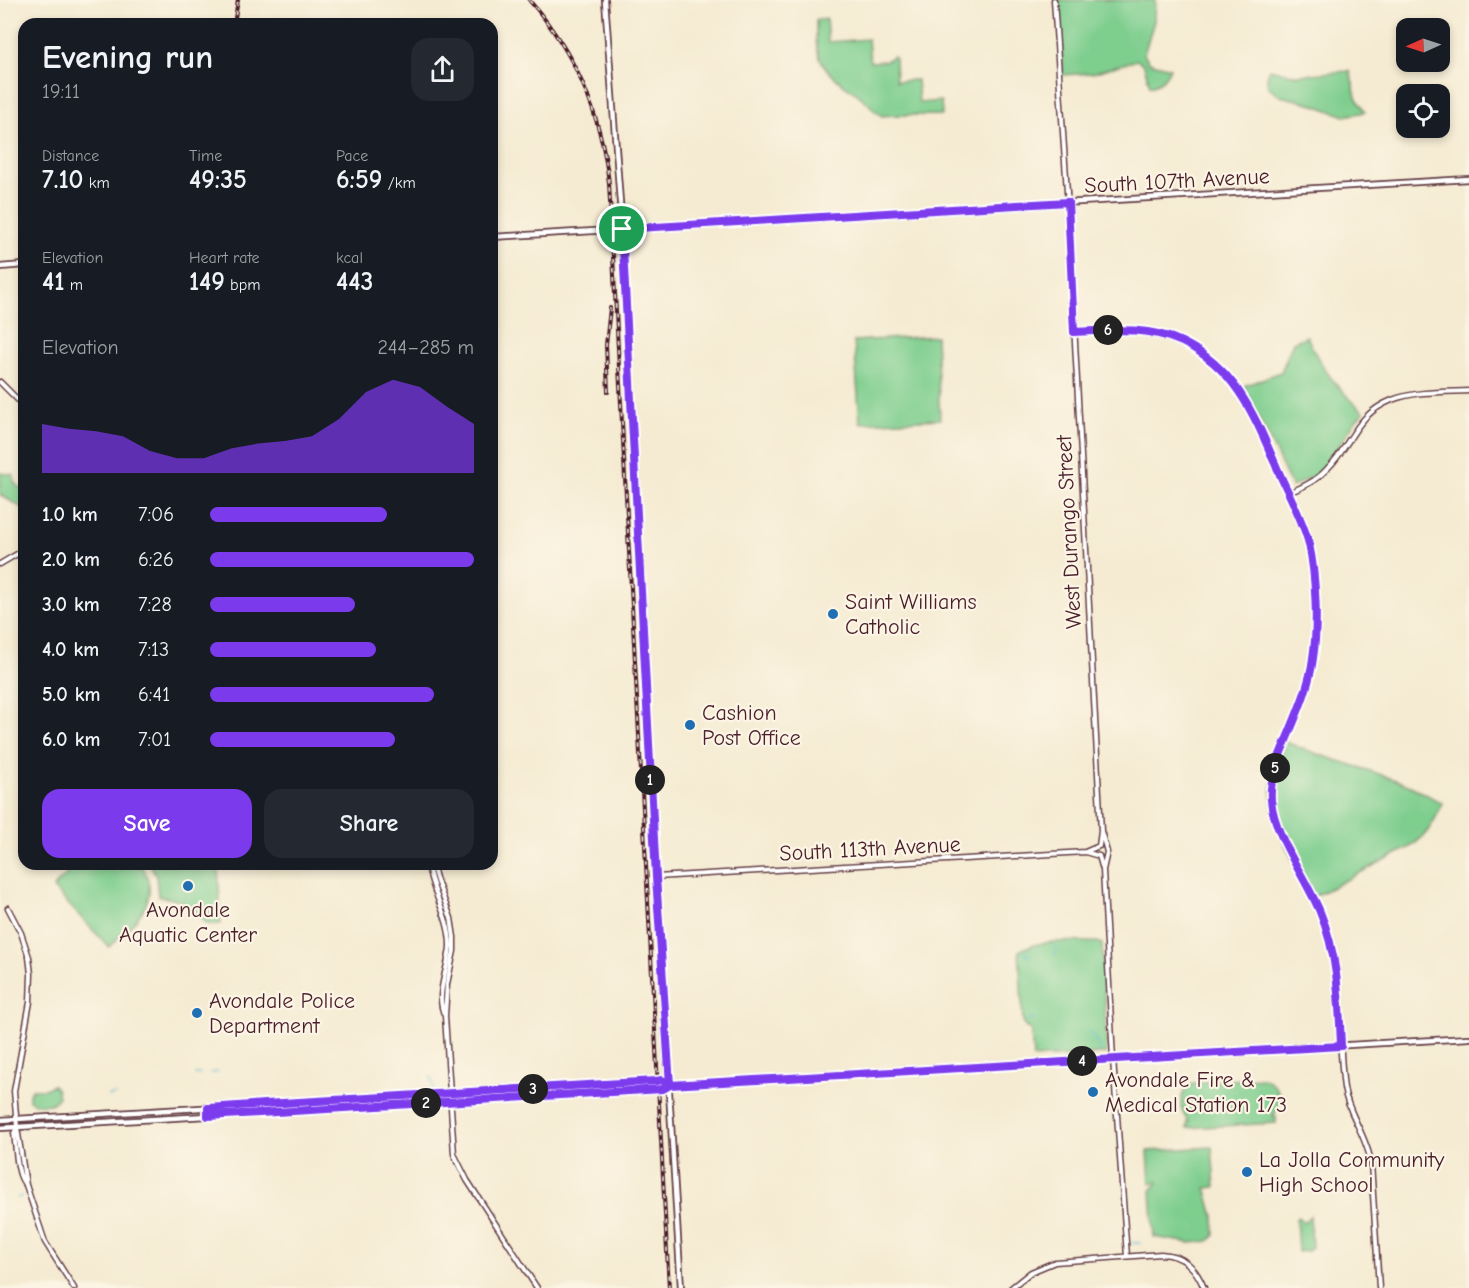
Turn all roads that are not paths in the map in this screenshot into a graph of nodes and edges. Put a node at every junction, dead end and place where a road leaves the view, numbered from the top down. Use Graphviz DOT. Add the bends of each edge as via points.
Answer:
graph roads {
  1 [pos="605,0"];
  2 [pos="1054,0"];
  3 [pos="1469,179"];
  4 [pos="1068,202"];
  5 [pos="622,229"];
  6 [pos="498,237"];
  7 [pos="18,266"];
  8 [pos="0,267"];
  9 [pos="1074,332"];
  10 [pos="0,382"];
  11 [pos="1469,391"];
  12 [pos="18,400"];
  13 [pos="1288,493"];
  14 [pos="18,554"];
  15 [pos="0,564"];
  16 [pos="1101,831"];
  17 [pos="1098,847"];
  18 [pos="1085,852"];
  19 [pos="1102,857"];
  20 [pos="432,870"];
  21 [pos="656,877"];
  22 [pos="8,908"];
  23 [pos="1469,1038"];
  24 [pos="1341,1046"];
  25 [pos="1113,1059"];
  26 [pos="619,1083"];
  27 [pos="670,1085"];
  28 [pos="450,1094"];
  29 [pos="592,1094"];
  30 [pos="450,1101"];
  31 [pos="208,1108"];
  32 [pos="208,1116"];
  33 [pos="16,1119"];
  34 [pos="0,1120"];
  35 [pos="17,1127"];
  36 [pos="0,1128"];
  37 [pos="1127,1256"];
  38 [pos="74,1288"];
  39 [pos="537,1288"];
  40 [pos="681,1288"];
  41 [pos="1011,1288"];
  42 [pos="1204,1288"];
  43 [pos="1379,1288"];
  1 -- 5 [label="main road"];
  2 -- 4 [label="street"];
  3 -- 4 [label="main road, South 107th Avenue"];
  4 -- 5 [label="main road, South 107th Avenue"];
  4 -- 9 [label="street, West Durango Street"];
  5 -- 6 [label="main road, South 107th Avenue"];
  5 -- 21 [label="main road"];
  7 -- 8 [label="main road"];
  9 -- 13 [label="street" via="1152,333 1181,342 1210,359 1247,403"];
  9 -- 16 [label="street, West Durango Street"];
  10 -- 12 [label="street"];
  11 -- 13 [label="street" via="1412,395 1382,405 1356,427 1328,469"];
  13 -- 24 [label="street" via="1310,551 1315,637 1304,696 1274,772 1271,802 1278,828 1329,935 1337,979"];
  14 -- 15 [label="street"];
  16 -- 17 [label="street"];
  16 -- 19 [label="street"];
  17 -- 18 [label="street, South 113th Avenue"];
  17 -- 19 [label="street"];
  17 -- 19 [label="street"];
  18 -- 19 [label="street, South 113th Avenue"];
  18 -- 21 [label="street, South 113th Avenue"];
  19 -- 25 [label="street"];
  20 -- 28 [label="street" via="451,918 454,937 445,1016"];
  21 -- 27 [label="main road"];
  22 -- 33 [label="street" via="29,957 31,986 15,1083"];
  23 -- 24 [label="main road"];
  24 -- 25 [label="main road"];
  24 -- 43 [label="street" via="1346,1096 1371,1163"];
  25 -- 27 [label="main road"];
  25 -- 37 [label="street"];
  26 -- 27 [label="main road" via="662,1080"];
  26 -- 28 [label="main road"];
  26 -- 29 [label="main road"];
  27 -- 29 [label="main road" via="663,1089"];
  27 -- 40 [label="main road"];
  28 -- 30 [label="street"];
  28 -- 31 [label="main road"];
  29 -- 30 [label="main road"];
  30 -- 32 [label="main road"];
  30 -- 39 [label="street" via="453,1147 460,1169"];
  31 -- 32 [label="main road"];
  31 -- 33 [label="main road"];
  32 -- 35 [label="main road"];
  33 -- 34 [label="main road"];
  33 -- 35 [label="street"];
  35 -- 36 [label="main road"];
  35 -- 38 [label="street" via="26,1185 45,1242"];
  37 -- 41 [label="street" via="1060,1261 1041,1267"];
  37 -- 42 [label="street" via="1179,1257 1196,1270"];
}
